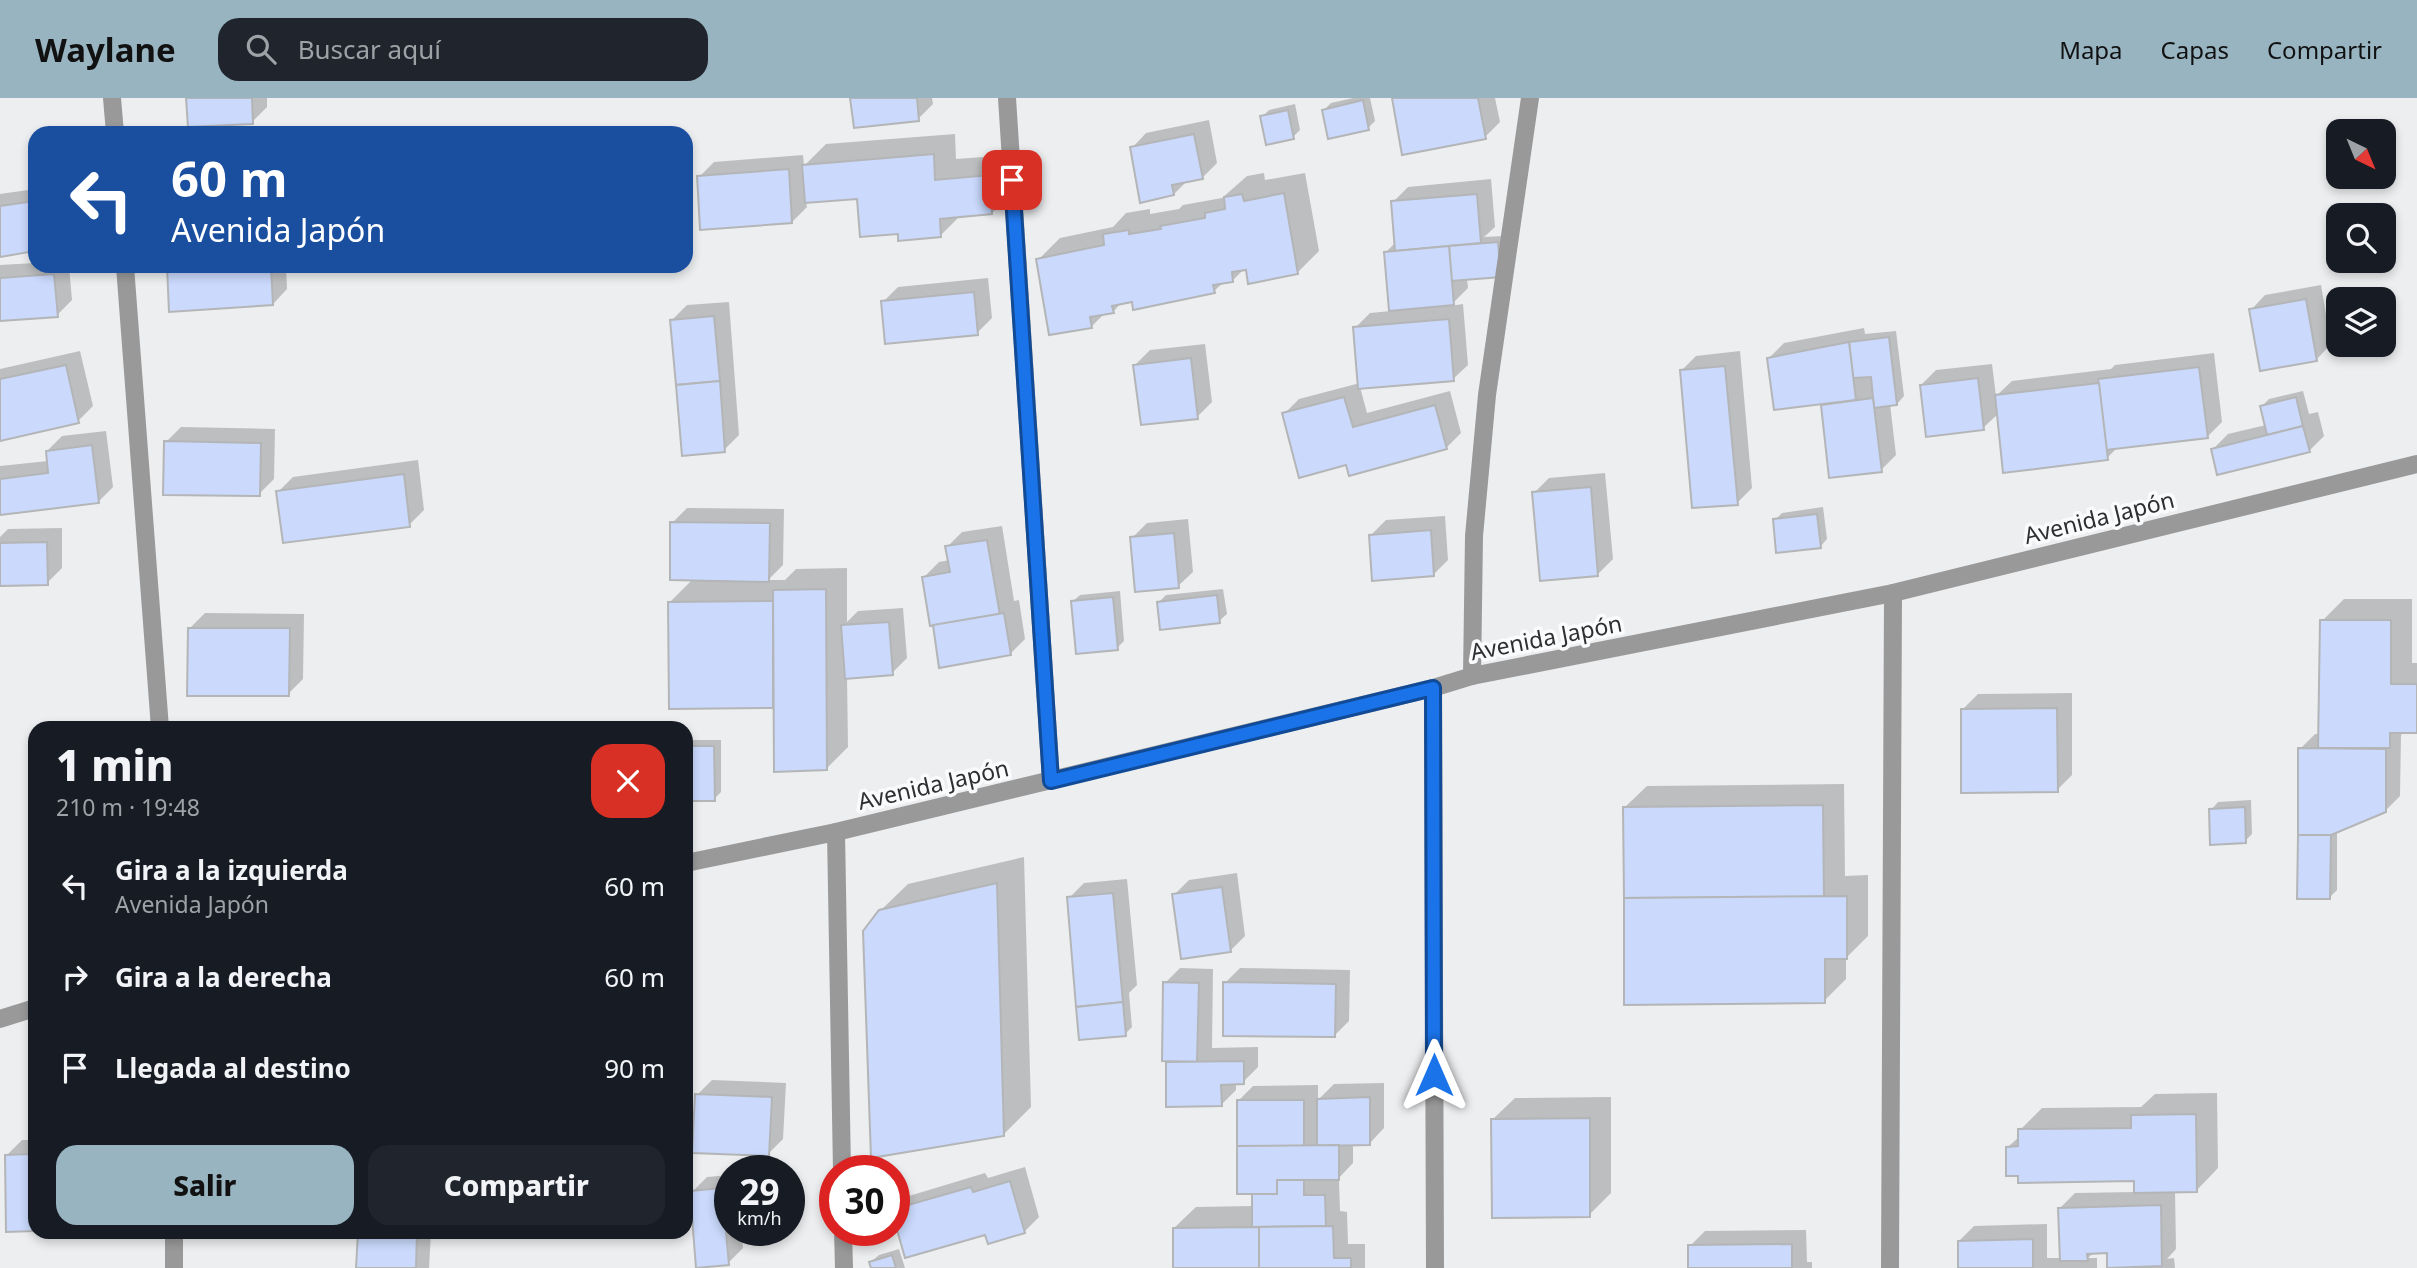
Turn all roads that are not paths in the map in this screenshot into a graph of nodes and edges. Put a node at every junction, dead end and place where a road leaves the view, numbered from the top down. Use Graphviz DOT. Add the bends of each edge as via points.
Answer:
graph roads {
  1 [pos="112,98"];
  2 [pos="1007,98"];
  3 [pos="1530,98"];
  4 [pos="114,126"];
  5 [pos="126,273"];
  6 [pos="2417,464"];
  7 [pos="1893,593"];
  8 [pos="1472,676"];
  9 [pos="1433,688"];
  10 [pos="159,721"];
  11 [pos="1051,781"];
  12 [pos="836,832"];
  13 [pos="693,862"];
  14 [pos="28,1010"];
  15 [pos="0,1018"];
  16 [pos="842,1155"];
  17 [pos="174,1239"];
  18 [pos="844,1246"];
  19 [pos="173,1268"];
  20 [pos="844,1268"];
  21 [pos="1435,1268"];
  22 [pos="1890,1268"];
  1 -- 4 [label="street"];
  2 -- 11 [label="street"];
  3 -- 8 [label="street" via="1487,395 1474,536"];
  5 -- 10 [label="street"];
  6 -- 7 [label="street, Avenida Japón"];
  7 -- 8 [label="street, Avenida Japón"];
  7 -- 22 [label="street"];
  8 -- 9 [label="street, Avenida Japón"];
  9 -- 11 [label="street, Avenida Japón"];
  9 -- 21 [label="street"];
  11 -- 12 [label="street, Avenida Japón"];
  12 -- 13 [label="street, Avenida Japón"];
  12 -- 16 [label="street"];
  14 -- 15 [label="street"];
  17 -- 19 [label="street"];
  18 -- 20 [label="street"];
}
